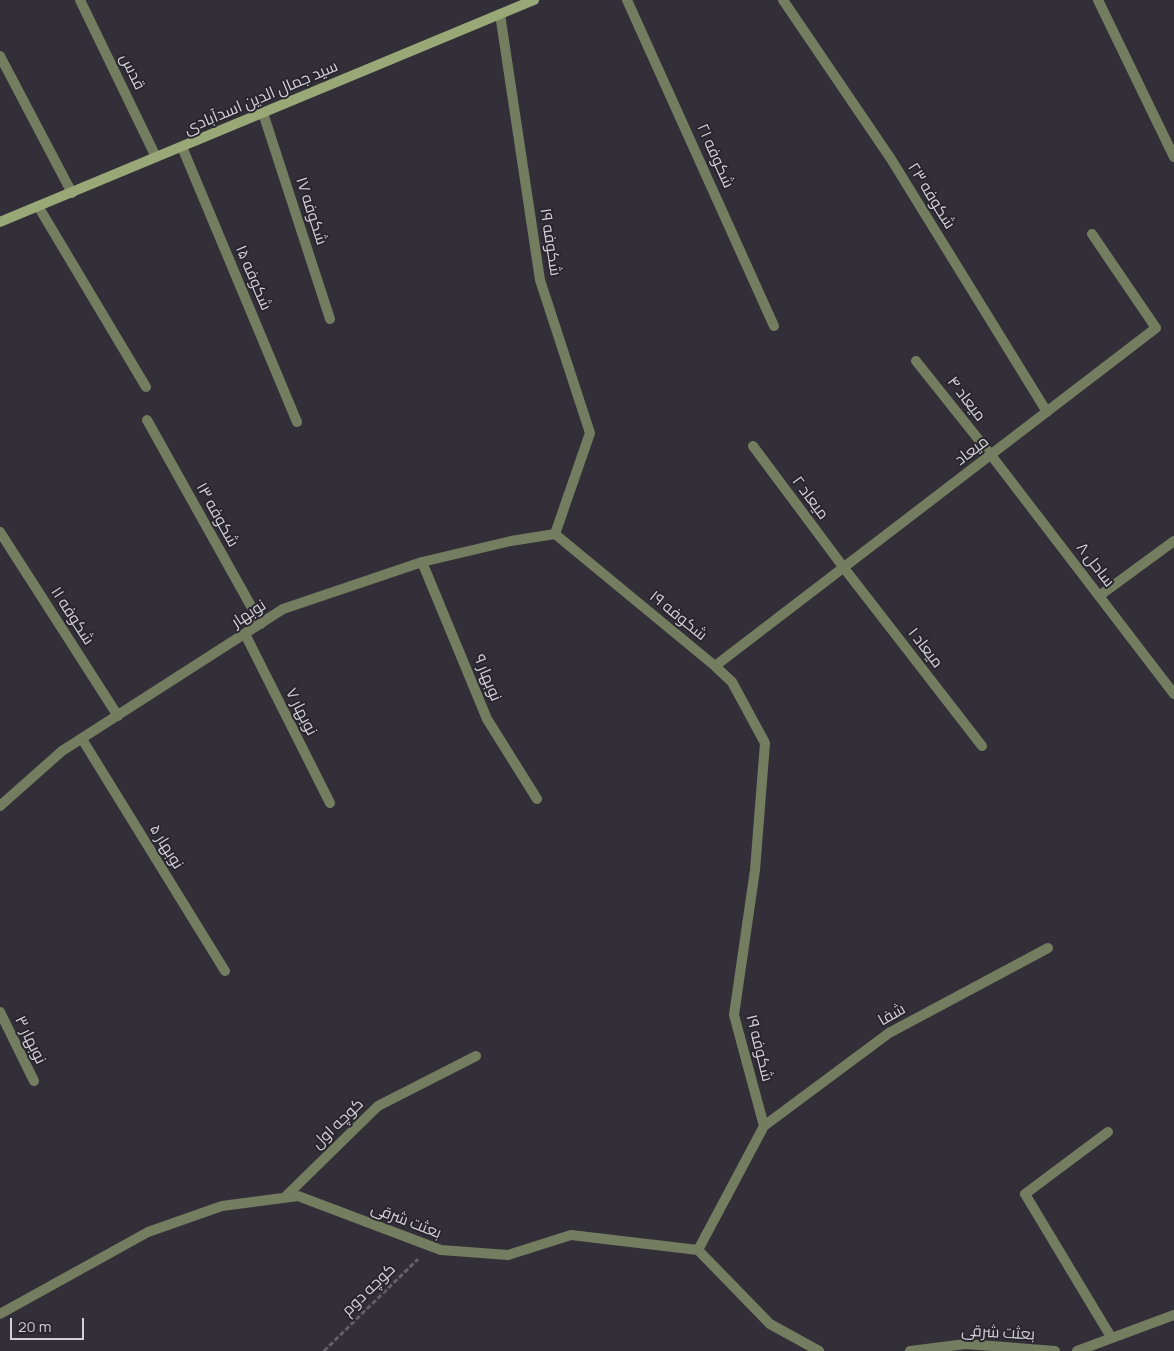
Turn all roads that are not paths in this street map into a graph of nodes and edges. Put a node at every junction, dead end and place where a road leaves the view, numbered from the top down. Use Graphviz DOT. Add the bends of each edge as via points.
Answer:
graph roads {
  1 [pos="80,0"];
  2 [pos="534,0"];
  3 [pos="628,0"];
  4 [pos="783,0"];
  5 [pos="1098,0"];
  6 [pos="518,3"];
  7 [pos="500,14"];
  8 [pos="0,56"];
  9 [pos="263,113"];
  10 [pos="182,147"];
  11 [pos="1174,157"];
  12 [pos="156,158"];
  13 [pos="72,193"];
  14 [pos="38,206"];
  15 [pos="0,222"];
  16 [pos="1092,234"];
  17 [pos="330,319"];
  18 [pos="774,326"];
  19 [pos="916,361"];
  20 [pos="146,387"];
  21 [pos="1047,412"];
  22 [pos="147,420"];
  23 [pos="297,422"];
  24 [pos="753,446"];
  25 [pos="991,455"];
  26 [pos="0,532"];
  27 [pos="555,534"];
  28 [pos="1174,542"];
  29 [pos="422,562"];
  30 [pos="844,568"];
  31 [pos="1099,596"];
  32 [pos="261,624"];
  33 [pos="245,634"];
  34 [pos="715,666"];
  35 [pos="1174,694"];
  36 [pos="118,716"];
  37 [pos="82,739"];
  38 [pos="982,746"];
  39 [pos="537,799"];
  40 [pos="1,803"];
  41 [pos="330,803"];
  42 [pos="1048,948"];
  43 [pos="225,971"];
  44 [pos="0,1012"];
  45 [pos="476,1056"];
  46 [pos="34,1081"];
  47 [pos="764,1126"];
  48 [pos="1108,1132"];
  49 [pos="284,1198"];
  50 [pos="698,1250"];
  51 [pos="0,1314"];
  52 [pos="1174,1315"];
  53 [pos="1111,1337"];
  54 [pos="819,1351"];
  55 [pos="910,1351"];
  56 [pos="1055,1351"];
  57 [pos="1077,1351"];
  1 -- 12 [label="street, قدس"];
  2 -- 6 [label="main road, سید جمال الدین اسدآبادی"];
  3 -- 18 [label="street, شکوفه ۲۱"];
  4 -- 21 [label="street, شکوفه ۲۳" via="891,160"];
  5 -- 11 [label="street"];
  6 -- 7 [label="main road, سید جمال الدین اسدآبادی"];
  7 -- 9 [label="main road, سید جمال الدین اسدآبادی"];
  7 -- 27 [label="street, شکوفه ۱۹" via="540,280 590,433"];
  8 -- 13 [label="street"];
  9 -- 10 [label="main road, سید جمال الدین اسدآبادی"];
  9 -- 17 [label="street, شکوفه ۱۷"];
  10 -- 12 [label="main road, سید جمال الدین اسدآبادی"];
  10 -- 23 [label="street, شکوفه ۱۵"];
  12 -- 13 [label="main road, سید جمال الدین اسدآبادی"];
  13 -- 14 [label="main road, سید جمال الدین اسدآبادی"];
  14 -- 15 [label="main road, سید جمال الدین اسدآبادی"];
  14 -- 20 [label="street"];
  16 -- 21 [label="street, میعاد" via="1156,328"];
  19 -- 25 [label="street, میعاد ۴"];
  21 -- 25 [label="street, میعاد"];
  22 -- 32 [label="street, شکوفه ۱۳"];
  24 -- 30 [label="street, میعاد ۲"];
  25 -- 30 [label="street, میعاد"];
  25 -- 31 [label="street, ساحل ۸"];
  26 -- 36 [label="street, شکوفه ۱۱"];
  27 -- 29 [label="street, نوبهار"];
  27 -- 34 [label="street, شکوفه ۱۹"];
  28 -- 31 [label="street"];
  29 -- 32 [label="street, نوبهار" via="283,610"];
  29 -- 39 [label="street, نوبهار ۹" via="487,719"];
  30 -- 34 [label="street, میعاد"];
  30 -- 38 [label="street, میعاد ۱"];
  31 -- 35 [label="street, ساحل ۸"];
  32 -- 33 [label="street, نوبهار"];
  33 -- 36 [label="street, نوبهار"];
  33 -- 41 [label="street, نوبهار ۷"];
  34 -- 47 [label="street, شکوفه ۱۹" via="732,682 765,743 755,870 734,1015"];
  36 -- 37 [label="street, نوبهار"];
  37 -- 40 [label="street, نوبهار" via="62,751"];
  37 -- 43 [label="street, نوبهار ۵"];
  42 -- 47 [label="street, شفا" via="889,1032"];
  44 -- 46 [label="street, نوبهار ۳"];
  45 -- 49 [label="street, کوچه اول" via="378,1106"];
  47 -- 50 [label="street"];
  48 -- 53 [label="street" via="1025,1194"];
  49 -- 50 [label="street, بعثت شرقی" via="298,1196 441,1250 508,1255 570,1235"];
  49 -- 51 [label="street, بعثت شرقی" via="222,1206 148,1232"];
  50 -- 54 [label="street" via="770,1324"];
  52 -- 53 [label="street"];
  53 -- 57 [label="street"];
  55 -- 56 [label="street, بعثت شرقی" via="966,1344"];
}
